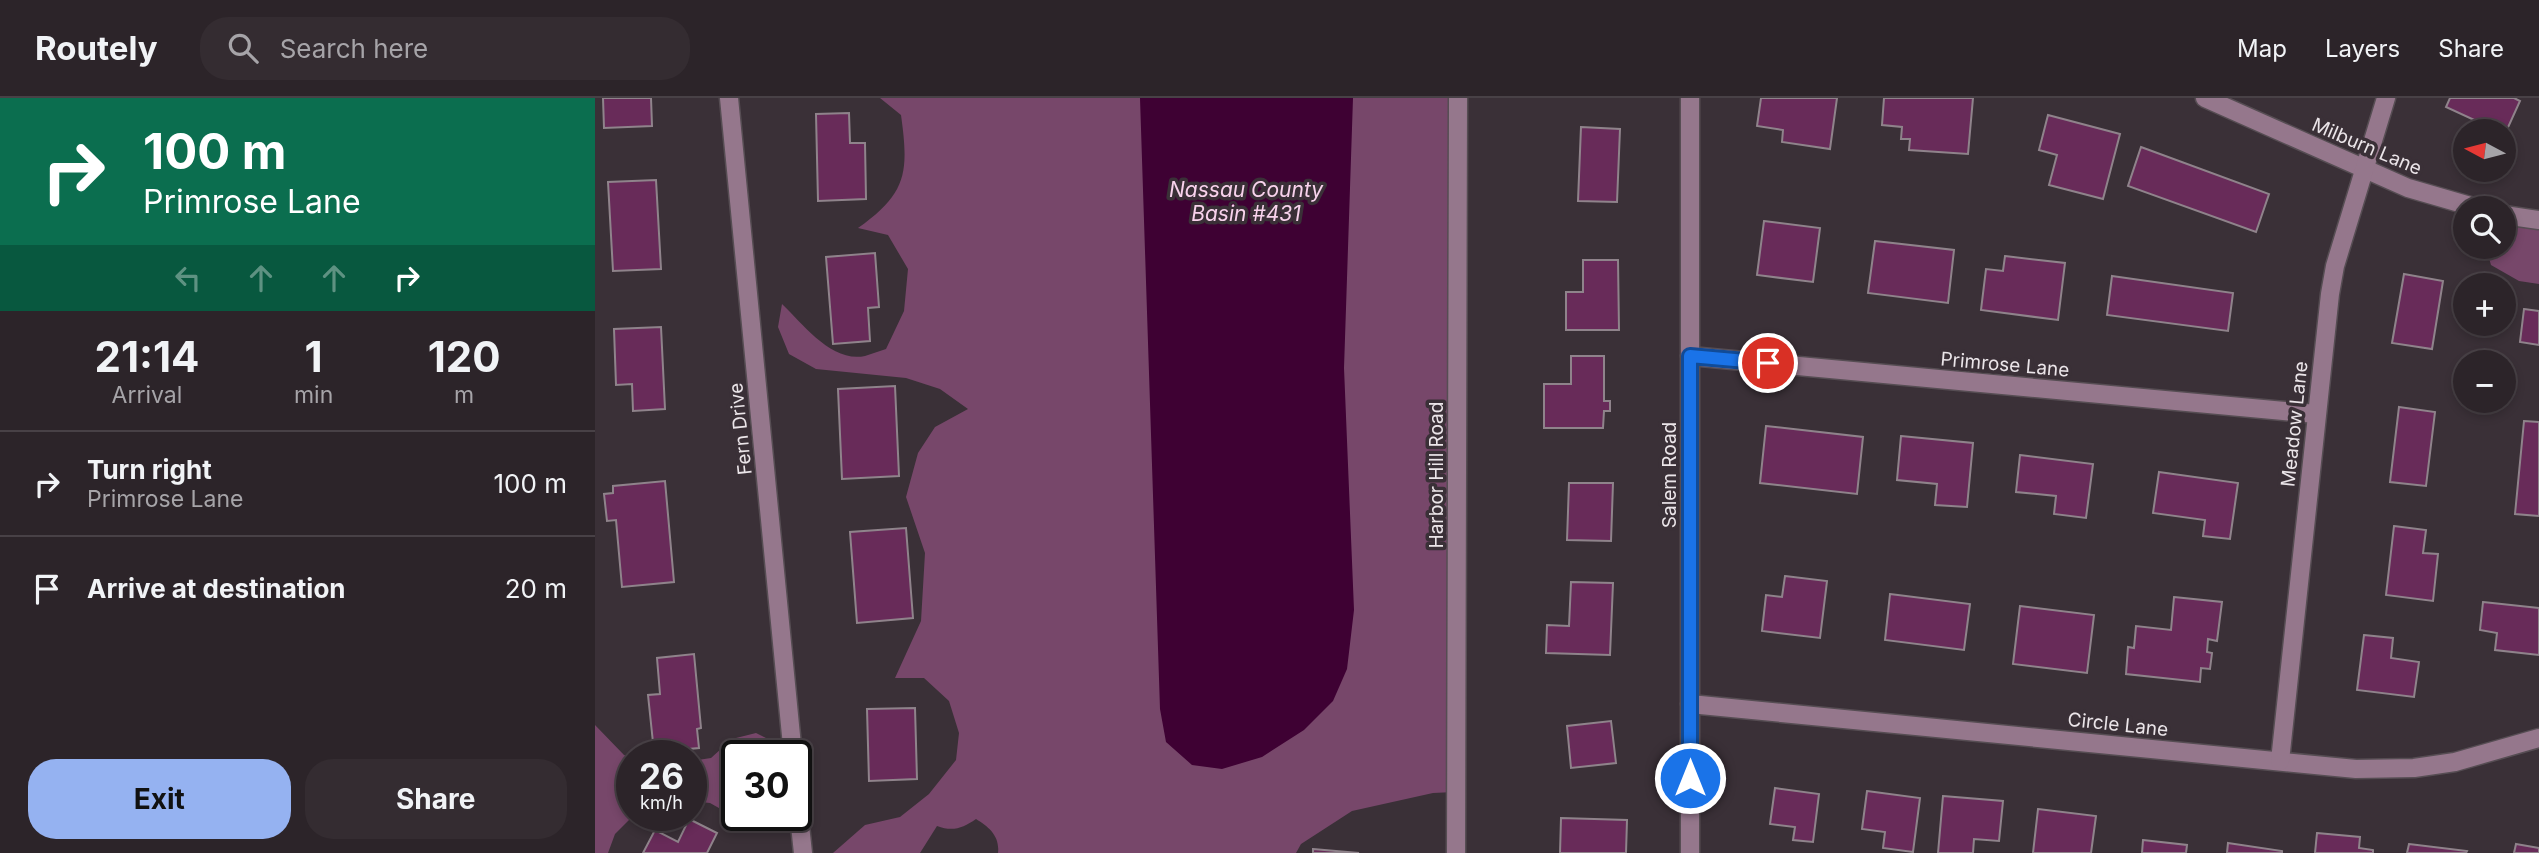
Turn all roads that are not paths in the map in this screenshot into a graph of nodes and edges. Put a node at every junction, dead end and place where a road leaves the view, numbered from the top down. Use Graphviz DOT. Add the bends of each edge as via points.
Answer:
graph roads {
  1 [pos="729,98"];
  2 [pos="1458,98"];
  3 [pos="1690,98"];
  4 [pos="2205,98"];
  5 [pos="2386,98"];
  6 [pos="2364,167"];
  7 [pos="2453,201"];
  8 [pos="2516,217"];
  9 [pos="2539,220"];
  10 [pos="1690,356"];
  11 [pos="2316,414"];
  12 [pos="1690,704"];
  13 [pos="2539,738"];
  14 [pos="791,740"];
  15 [pos="2280,761"];
  16 [pos="801,831"];
  17 [pos="803,853"];
  18 [pos="1456,853"];
  19 [pos="1690,853"];
  1 -- 14 [label="street, Fern Drive"];
  2 -- 18 [label="street, Harbor Hill Road"];
  3 -- 10 [label="street, Salem Road"];
  4 -- 6 [label="street, Milburn Lane"];
  5 -- 6 [label="street, Meadow Lane"];
  6 -- 7 [label="street, Milburn Lane" via="2408,188"];
  6 -- 11 [label="street, Meadow Lane" via="2335,266"];
  8 -- 9 [label="street"];
  10 -- 11 [label="street, Primrose Lane"];
  10 -- 12 [label="street, Salem Road"];
  11 -- 15 [label="street, Meadow Lane"];
  12 -- 15 [label="street, Circle Lane"];
  12 -- 19 [label="street, Salem Road"];
  13 -- 15 [label="street, Circle Lane" via="2455,762 2414,768 2356,769"];
  16 -- 17 [label="street"];
}
